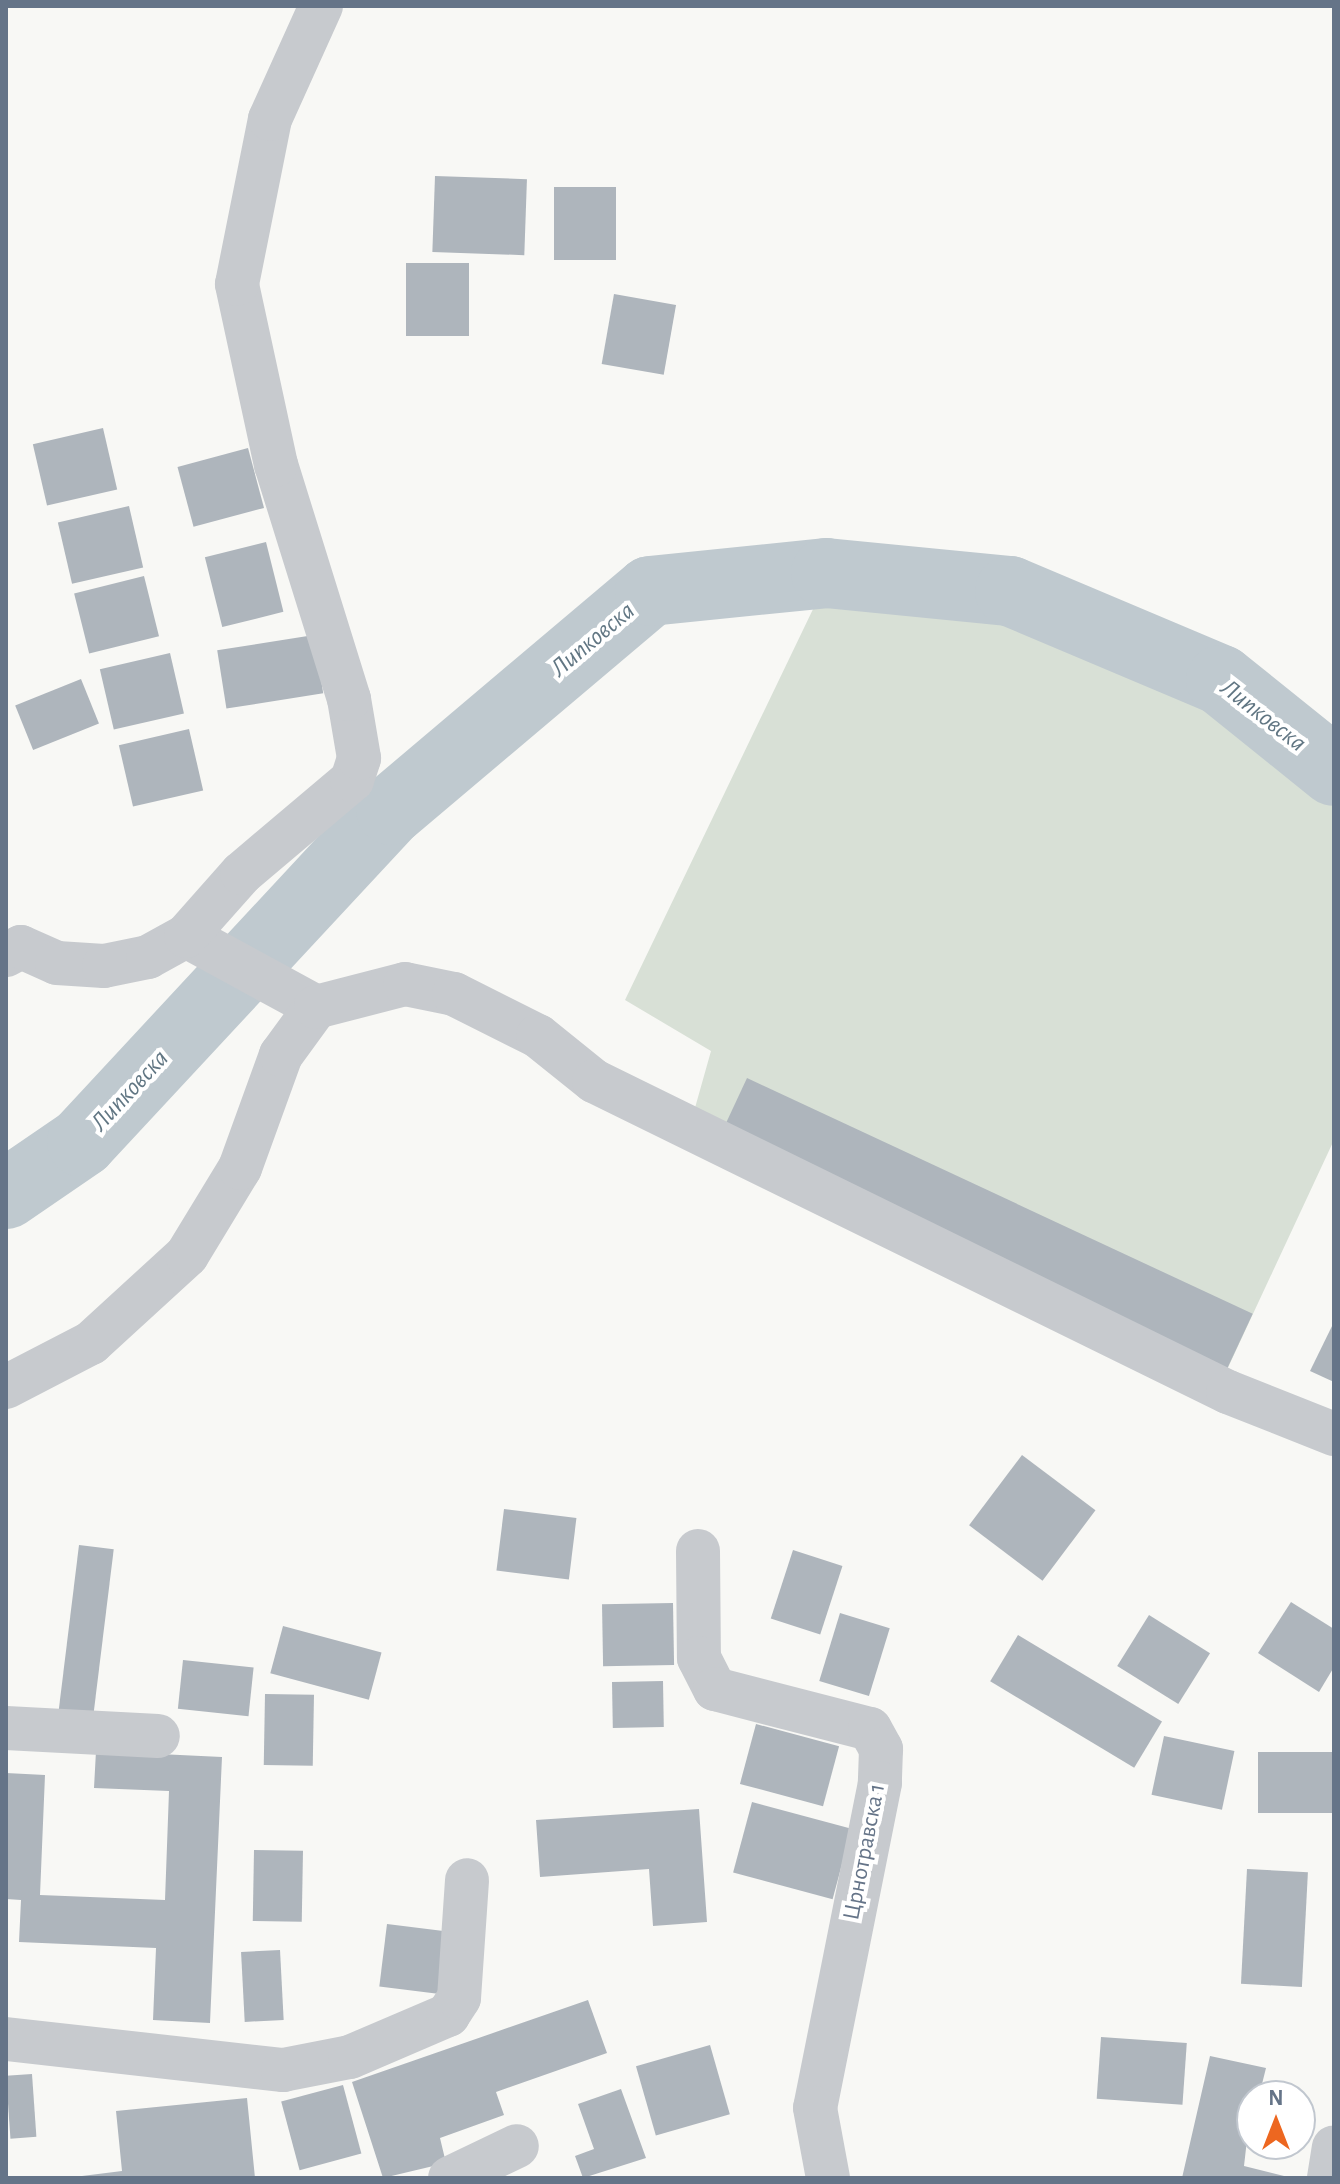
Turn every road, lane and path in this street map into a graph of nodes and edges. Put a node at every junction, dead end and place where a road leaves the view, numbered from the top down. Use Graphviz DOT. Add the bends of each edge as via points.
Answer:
graph roads {
  1 [pos="321,6"];
  2 [pos="186,936"];
  3 [pos="11,939"];
  4 [pos="316,1007"];
  5 [pos="6,1387"];
  6 [pos="1334,1434"];
  7 [pos="698,1551"];
  8 [pos="6,1728"];
  9 [pos="158,1736"];
  10 [pos="467,1880"];
  11 [pos="6,2039"];
  12 [pos="517,2146"];
  13 [pos="1334,2147"];
  14 [pos="450,2178"];
  15 [pos="828,2178"];
  16 [pos="1329,2178"];
  1 -- 2 [label="street" via="270,119 237,284 276,465 349,699 359,758 330,806 242,873"];
  2 -- 3 [label="street" via="148,957 104,966 57,963"];
  2 -- 4 [label="street"];
  4 -- 5 [label="street" via="281,1055 240,1168 187,1255 91,1343"];
  4 -- 6 [label="street" via="405,984 454,994 538,1036 594,1081 1228,1392"];
  7 -- 15 [label="street, Црнотравска 1" via="699,1658 715,1689 870,1729 881,1749 815,2108"];
  8 -- 9 [label="street"];
  10 -- 11 [label="street" via="459,1998 448,2015 350,2057 283,2070"];
  12 -- 14 [label="street"];
  13 -- 16 [label="street"];
}
